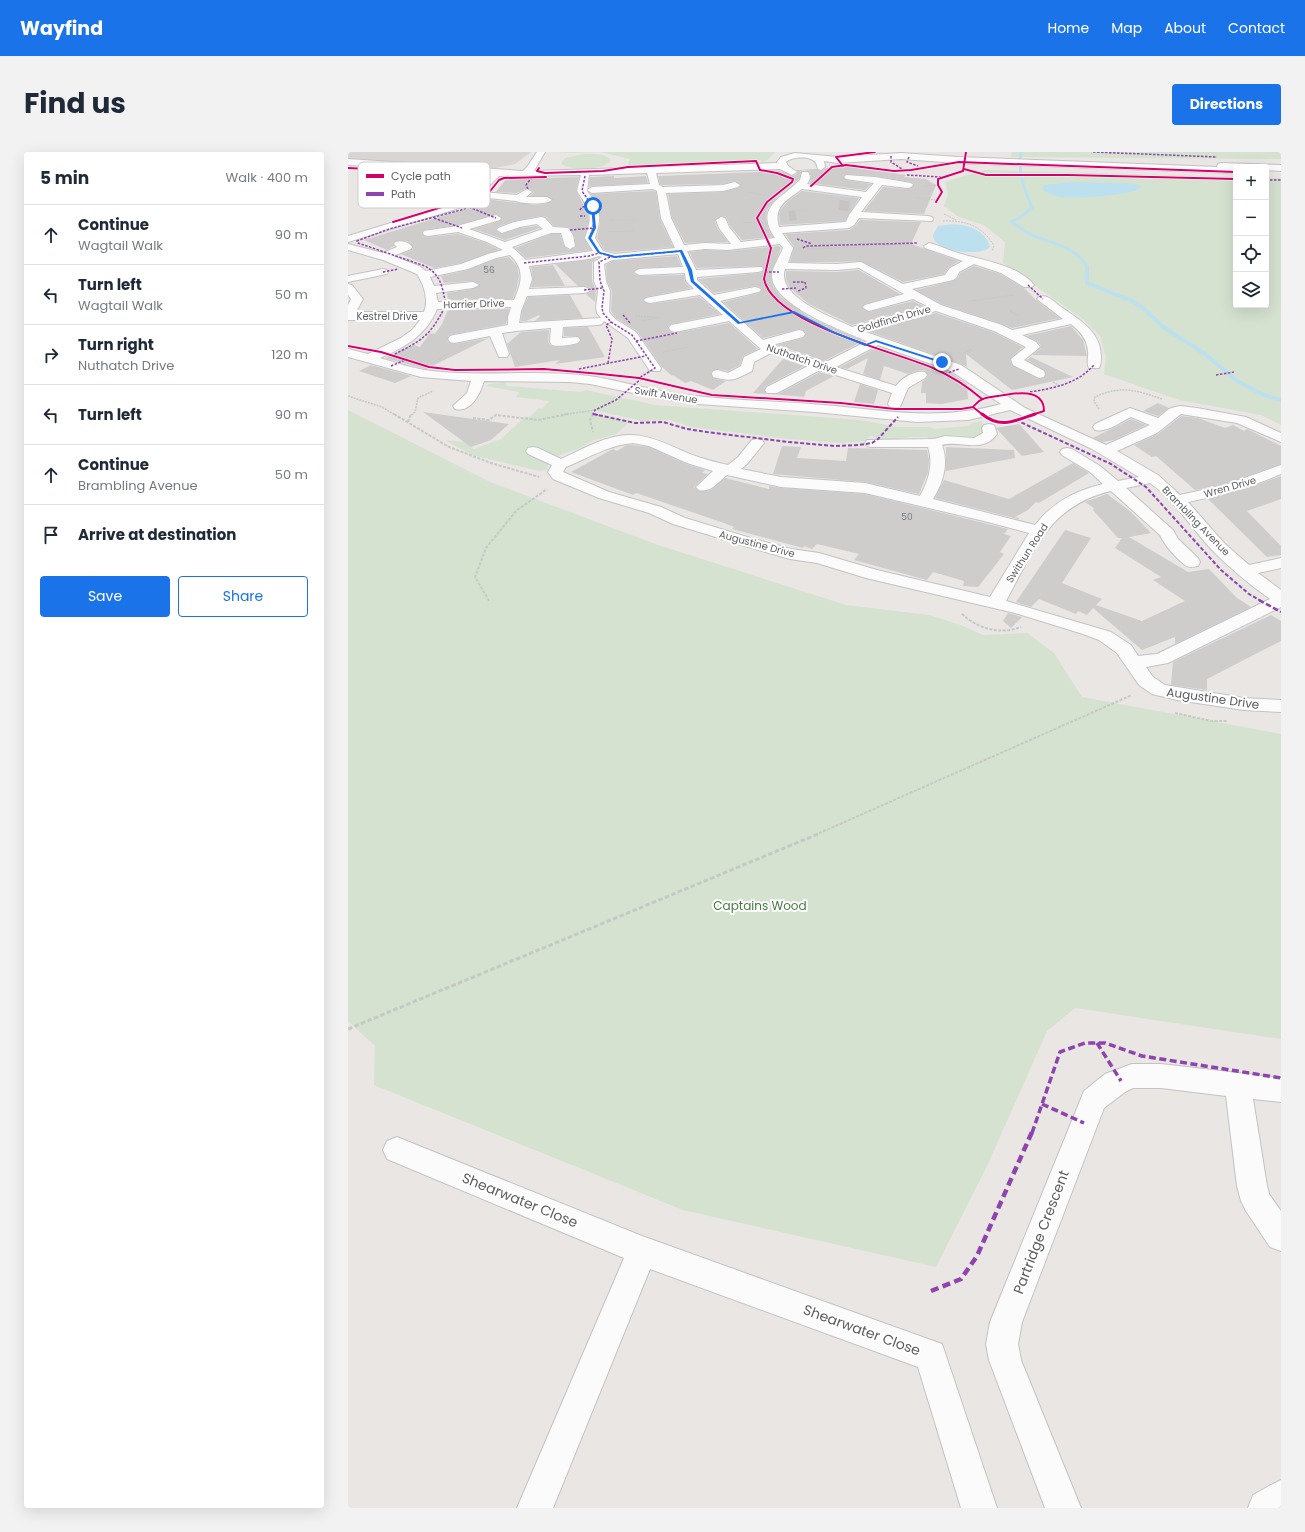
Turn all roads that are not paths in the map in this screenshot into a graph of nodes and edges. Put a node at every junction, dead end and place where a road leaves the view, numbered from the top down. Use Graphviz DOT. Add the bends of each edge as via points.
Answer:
graph roads {
  1 [pos="541,152"];
  2 [pos="793,154"];
  3 [pos="432,156"];
  4 [pos="816,158"];
  5 [pos="958,160"];
  6 [pos="348,162"];
  7 [pos="423,162"];
  8 [pos="358,163"];
  9 [pos="782,166"];
  10 [pos="821,167"];
  11 [pos="1182,167"];
  12 [pos="1233,167"];
  13 [pos="1269,167"];
  14 [pos="1281,169"];
  15 [pos="1233,170"];
  16 [pos="652,171"];
  17 [pos="1269,171"];
  18 [pos="490,172"];
  19 [pos="497,173"];
  20 [pos="525,174"];
  21 [pos="585,176"];
  22 [pos="490,180"];
  23 [pos="802,180"];
  24 [pos="880,182"];
  25 [pos="908,185"];
  26 [pos="658,188"];
  27 [pos="728,189"];
  28 [pos="592,190"];
  29 [pos="838,191"];
  30 [pos="490,194"];
  31 [pos="869,194"];
  32 [pos="938,199"];
  33 [pos="547,200"];
  34 [pos="450,208"];
  35 [pos="854,209"];
  36 [pos="496,218"];
  37 [pos="721,220"];
  38 [pos="458,229"];
  39 [pos="502,230"];
  40 [pos="550,230"];
  41 [pos="428,233"];
  42 [pos="776,237"];
  43 [pos="348,239"];
  44 [pos="399,244"];
  45 [pos="570,246"];
  46 [pos="738,246"];
  47 [pos="929,246"];
  48 [pos="348,247"];
  49 [pos="508,249"];
  50 [pos="680,250"];
  51 [pos="381,256"];
  52 [pos="599,257"];
  53 [pos="972,261"];
  54 [pos="524,263"];
  55 [pos="781,266"];
  56 [pos="758,269"];
  57 [pos="383,272"];
  58 [pos="639,272"];
  59 [pos="691,272"];
  60 [pos="423,274"];
  61 [pos="348,279"];
  62 [pos="942,280"];
  63 [pos="473,285"];
  64 [pos="1028,285"];
  65 [pos="348,287"];
  66 [pos="953,287"];
  67 [pos="902,288"];
  68 [pos="429,290"];
  69 [pos="584,290"];
  70 [pos="755,290"];
  71 [pos="702,291"];
  72 [pos="914,295"];
  73 [pos="520,298"];
  74 [pos="711,299"];
  75 [pos="1043,299"];
  76 [pos="650,300"];
  77 [pos="869,307"];
  78 [pos="940,308"];
  79 [pos="429,311"];
  80 [pos="350,319"];
  81 [pos="735,320"];
  82 [pos="1073,320"];
  83 [pos="598,321"];
  84 [pos="557,324"];
  85 [pos="675,328"];
  86 [pos="505,330"];
  87 [pos="852,331"];
  88 [pos="799,334"];
  89 [pos="1012,334"];
  90 [pos="454,339"];
  91 [pos="574,340"];
  92 [pos="876,341"];
  93 [pos="766,347"];
  94 [pos="348,353"];
  95 [pos="503,354"];
  96 [pos="367,359"];
  97 [pos="1094,365"];
  98 [pos="823,366"];
  99 [pos="655,368"];
  100 [pos="718,374"];
  101 [pos="1039,374"];
  102 [pos="920,375"];
  103 [pos="480,377"];
  104 [pos="893,389"];
  105 [pos="772,390"];
  106 [pos="895,404"];
  107 [pos="460,406"];
  108 [pos="1010,406"];
  109 [pos="1165,420"];
  110 [pos="1100,427"];
  111 [pos="989,428"];
  112 [pos="1281,438"];
  113 [pos="757,443"];
  114 [pos="872,443"];
  115 [pos="934,443"];
  116 [pos="1106,450"];
  117 [pos="533,451"];
  118 [pos="1067,452"];
  119 [pos="561,464"];
  120 [pos="1281,469"];
  121 [pos="727,470"];
  122 [pos="1153,478"];
  123 [pos="1115,486"];
  124 [pos="704,487"];
  125 [pos="1177,500"];
  126 [pos="924,502"];
  127 [pos="1039,531"];
  128 [pos="1192,562"];
  129 [pos="1281,564"];
  130 [pos="1244,571"];
  131 [pos="1281,599"];
  132 [pos="996,603"];
  133 [pos="1134,662"];
  134 [pos="1281,706"];
  135 [pos="1238,1086"];
  136 [pos="1281,1090"];
  137 [pos="397,1150"];
  138 [pos="1281,1236"];
  139 [pos="642,1251"];
  140 [pos="1281,1498"];
  141 [pos="534,1508"];
  142 [pos="980,1508"];
  143 [pos="1063,1508"];
  144 [pos="1266,1508"];
  1 -- 20 [label="street"];
  2 -- 4 [label="street"];
  2 -- 9 [label="street" via="783,159"];
  3 -- 7 [label="street"];
  4 -- 5 [label="street" via="838,160 901,156"];
  4 -- 10 [label="street"];
  5 -- 10 [label="street, Brambling Avenue" via="911,169 857,163"];
  5 -- 11 [label="street"];
  6 -- 8 [label="street"];
  9 -- 16 [label="street"];
  9 -- 23 [label="street"];
  10 -- 23 [label="street, Brambling Avenue"];
  11 -- 12 [label="street"];
  11 -- 15 [label="street"];
  13 -- 14 [label="street"];
  14 -- 17 [label="street"];
  16 -- 20 [label="street"];
  16 -- 26 [label="street, Nuthatch Drive"];
  18 -- 19 [label="street"];
  19 -- 20 [label="street"];
  19 -- 22 [label="street"];
  21 -- 52 [label="street" via="582,190 593,206 594,228 590,239"];
  23 -- 29 [label="street"];
  23 -- 42 [label="street, Brambling Avenue" via="772,209 777,216"];
  24 -- 25 [label="street"];
  24 -- 29 [label="street" via="849,179"];
  24 -- 31 [label="street"];
  26 -- 27 [label="street"];
  26 -- 28 [label="street"];
  26 -- 50 [label="street, Nuthatch Drive" via="666,218"];
  29 -- 31 [label="street"];
  30 -- 33 [label="street" via="523,195 521,200"];
  31 -- 35 [label="street"];
  32 -- 35 [label="street" via="922,231"];
  34 -- 43 [label="street"];
  35 -- 42 [label="street" via="852,223 840,231"];
  36 -- 38 [label="street"];
  37 -- 46 [label="street"];
  38 -- 41 [label="street"];
  38 -- 49 [label="street"];
  39 -- 40 [label="street" via="541,220"];
  40 -- 45 [label="street" via="567,230"];
  40 -- 49 [label="street"];
  42 -- 46 [label="street"];
  42 -- 55 [label="street, Brambling Avenue" via="788,248"];
  44 -- 51 [label="street" via="407,247"];
  46 -- 50 [label="street"];
  47 -- 53 [label="street"];
  48 -- 51 [label="street"];
  49 -- 54 [label="street"];
  49 -- 60 [label="street" via="464,267"];
  50 -- 52 [label="street"];
  50 -- 59 [label="street, Nuthatch Drive"];
  51 -- 60 [label="street"];
  52 -- 54 [label="street"];
  52 -- 99 [label="street" via="600,281 604,291 603,313 611,322 632,335"];
  53 -- 62 [label="street" via="954,270 953,276"];
  53 -- 64 [label="street" via="1011,273"];
  54 -- 73 [label="street, Harrier Drive" via="527,273"];
  55 -- 67 [label="street, Goldfinch Drive" via="837,267 848,260 866,266"];
  55 -- 87 [label="street, Brambling Avenue" via="779,280 789,297 818,315"];
  56 -- 59 [label="street"];
  57 -- 61 [label="street"];
  58 -- 59 [label="street"];
  59 -- 71 [label="street, Nuthatch Drive" via="692,282"];
  60 -- 68 [label="street"];
  62 -- 66 [label="street"];
  62 -- 67 [label="street"];
  63 -- 68 [label="street"];
  65 -- 80 [label="street" via="357,299"];
  67 -- 72 [label="street, Goldfinch Drive"];
  68 -- 79 [label="street"];
  69 -- 73 [label="street"];
  70 -- 74 [label="street"];
  71 -- 74 [label="street, Nuthatch Drive"];
  71 -- 76 [label="street"];
  72 -- 77 [label="street, Goldfinch Drive"];
  72 -- 78 [label="street, Goldfinch Drive"];
  73 -- 79 [label="street, Harrier Drive"];
  73 -- 86 [label="street, Harrier Drive" via="513,323"];
  74 -- 81 [label="street, Nuthatch Drive"];
  75 -- 82 [label="street"];
  78 -- 87 [label="street, Goldfinch Drive"];
  78 -- 89 [label="street, Goldfinch Drive"];
  79 -- 80 [label="street, Kestrel Drive"];
  79 -- 96 [label="street" via="421,327 411,337"];
  81 -- 85 [label="street"];
  81 -- 93 [label="street, Nuthatch Drive"];
  82 -- 89 [label="street"];
  82 -- 97 [label="street" via="1091,337 1095,347"];
  83 -- 84 [label="street"];
  84 -- 86 [label="street"];
  84 -- 91 [label="street" via="556,342"];
  86 -- 90 [label="street"];
  86 -- 95 [label="street, Harrier Drive"];
  87 -- 92 [label="street, Brambling Avenue"];
  88 -- 93 [label="street"];
  89 -- 101 [label="street, Goldfinch Drive" via="1034,348 1017,359 1018,362"];
  92 -- 98 [label="street"];
  92 -- 108 [label="street, Brambling Avenue" via="956,368"];
  93 -- 98 [label="street, Nuthatch Drive"];
  93 -- 100 [label="street" via="748,360 747,368 729,377"];
  94 -- 96 [label="street, Swift Avenue"];
  96 -- 103 [label="street, Swift Avenue" via="406,370 447,376"];
  98 -- 104 [label="street, Nuthatch Drive"];
  98 -- 105 [label="street"];
  102 -- 104 [label="street"];
  103 -- 107 [label="street" via="473,395"];
  103 -- 108 [label="street, Swift Avenue" via="566,378 710,402 834,410 908,418 968,416"];
  104 -- 106 [label="street"];
  108 -- 116 [label="street, Brambling Avenue"];
  109 -- 110 [label="street" via="1146,419 1130,412"];
  109 -- 112 [label="street" via="1180,410 1188,410 1250,423"];
  109 -- 116 [label="street" via="1137,437"];
  111 -- 115 [label="street" via="990,434 983,440 945,440"];
  113 -- 121 [label="street" via="743,460"];
  114 -- 115 [label="street"];
  115 -- 126 [label="street" via="938,455 936,479"];
  116 -- 122 [label="street, Brambling Avenue"];
  117 -- 119 [label="street"];
  118 -- 123 [label="street" via="1095,469"];
  119 -- 121 [label="street" via="604,445 627,439 653,443 692,460"];
  119 -- 132 [label="street, Augustine Drive" via="554,472 558,476 679,521 790,554 819,558 872,574"];
  120 -- 125 [label="street, Wren Drive" via="1247,484"];
  121 -- 124 [label="street"];
  121 -- 126 [label="street" via="781,482 865,488"];
  122 -- 123 [label="street, Swithun Road"];
  122 -- 125 [label="street, Brambling Avenue"];
  123 -- 127 [label="street, Swithun Road" via="1068,502 1057,510"];
  123 -- 128 [label="street" via="1167,533"];
  125 -- 130 [label="street, Brambling Avenue"];
  126 -- 127 [label="street"];
  127 -- 132 [label="street, Swithun Road"];
  129 -- 130 [label="street"];
  130 -- 131 [label="street, Brambling Avenue"];
  131 -- 133 [label="street" via="1161,659"];
  132 -- 133 [label="street, Augustine Drive" via="1105,636 1124,649"];
  133 -- 134 [label="street, Augustine Drive" via="1149,683 1159,690 1244,704"];
  135 -- 136 [label="street, Partridge Crescent"];
  135 -- 138 [label="street" via="1256,1201"];
  135 -- 143 [label="street, Partridge Crescent" via="1162,1076 1132,1076 1115,1083 1094,1100 1073,1148 1006,1322 1002,1344 1005,1360"];
  137 -- 139 [label="street, Shearwater Close"];
  139 -- 141 [label="street"];
  139 -- 142 [label="street, Shearwater Close" via="931,1356"];
  140 -- 144 [label="street"];
}
